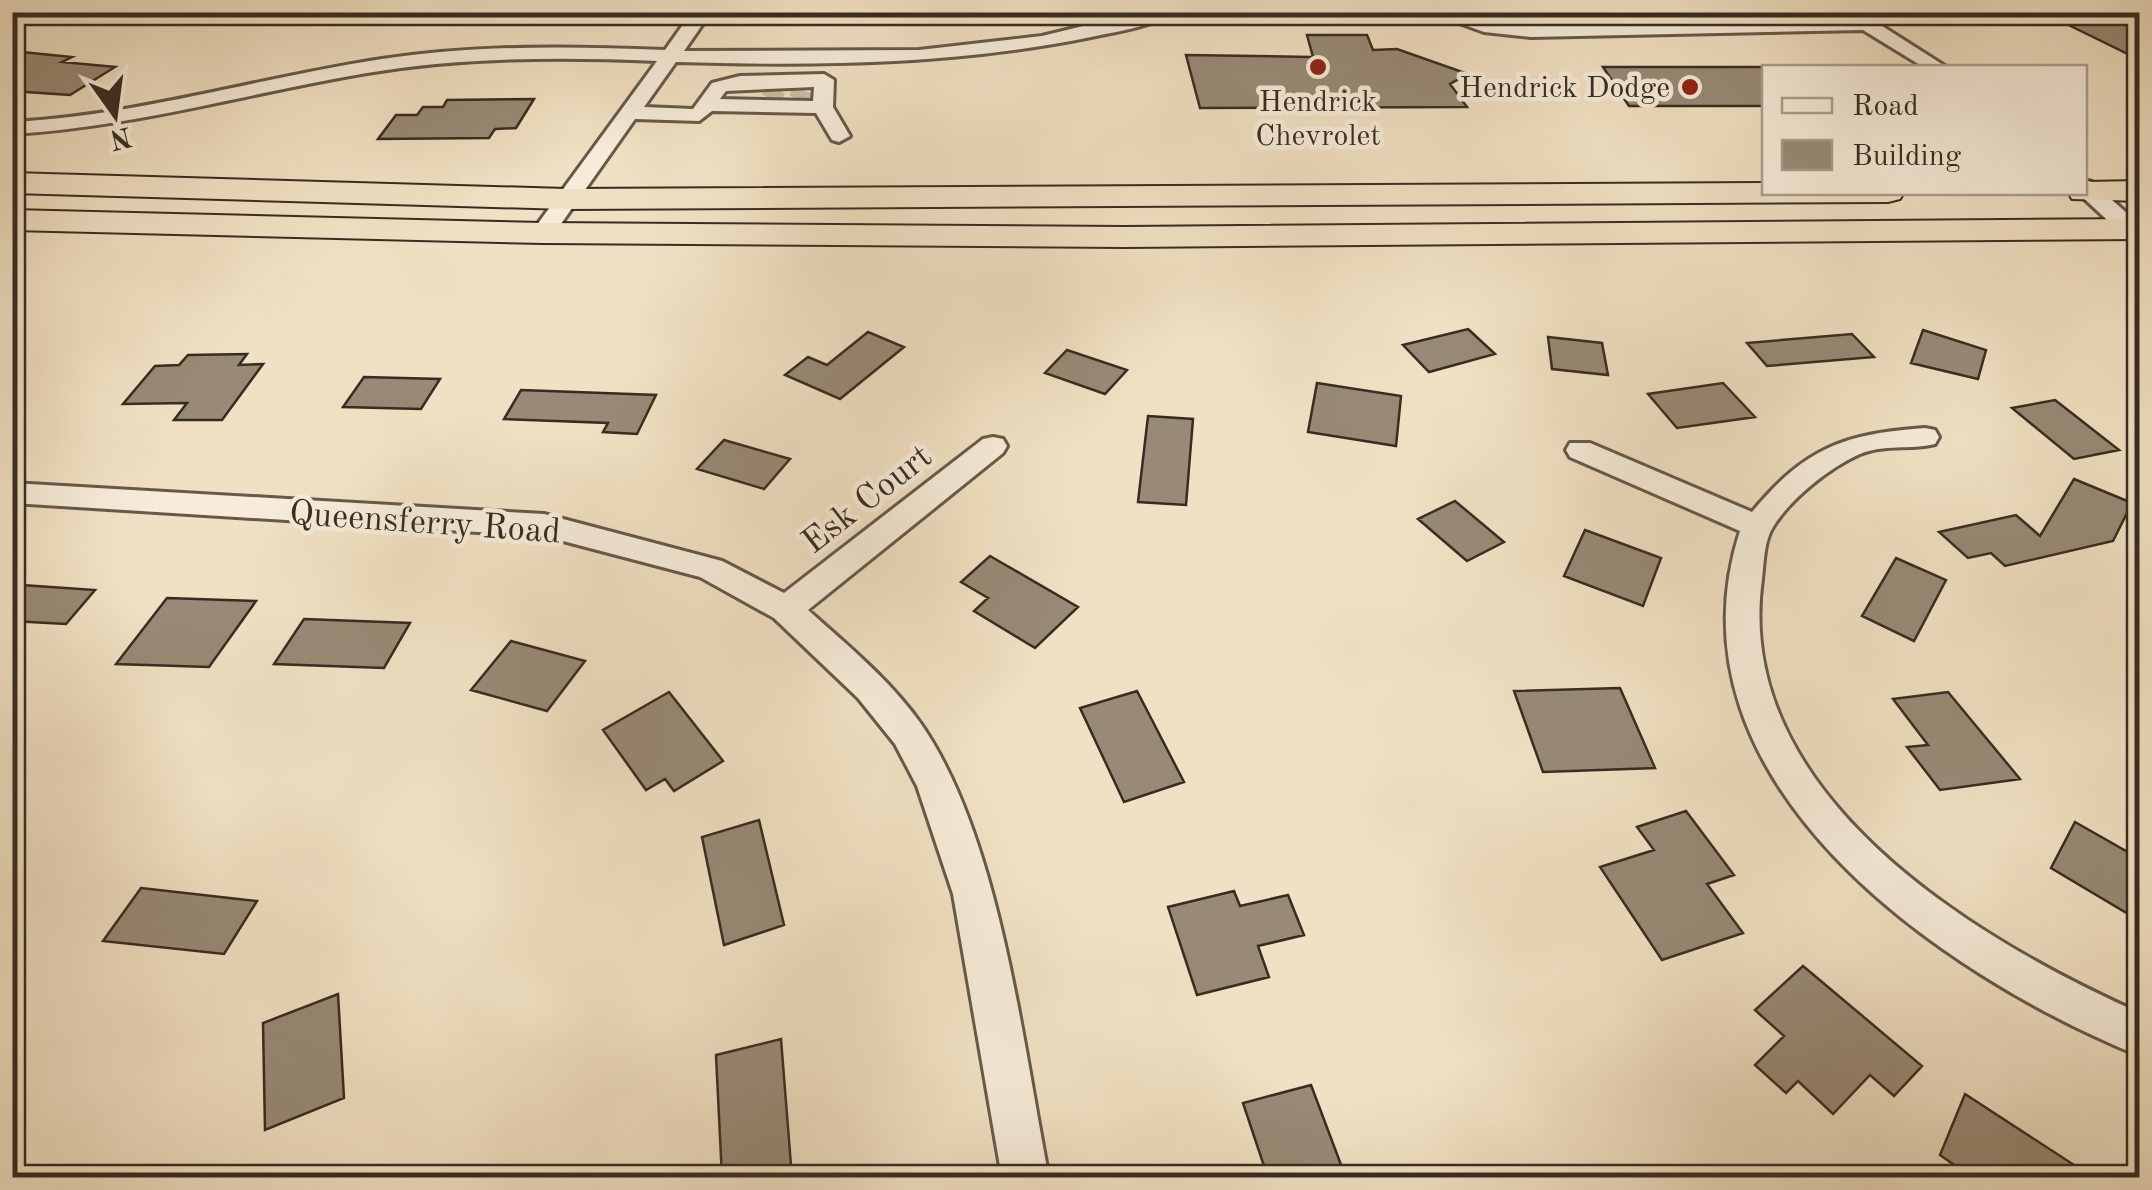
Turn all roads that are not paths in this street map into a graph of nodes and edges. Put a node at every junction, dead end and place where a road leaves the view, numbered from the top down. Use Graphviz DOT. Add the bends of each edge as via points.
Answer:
graph roads {
  1 [pos="702,12"];
  2 [pos="1163,12"];
  3 [pos="1438,12"];
  4 [pos="1847,12"];
  5 [pos="1867,24"];
  6 [pos="671,56"];
  7 [pos="1934,65"];
  8 [pos="809,86"];
  9 [pos="630,114"];
  10 [pos="12,128"];
  11 [pos="839,136"];
  12 [pos="12,183"];
  13 [pos="2087,190"];
  14 [pos="2087,191"];
  15 [pos="2140,191"];
  16 [pos="1762,193"];
  17 [pos="566,199"];
  18 [pos="12,220"];
  19 [pos="2136,232"];
  20 [pos="543,233"];
  21 [pos="1925,438"];
  22 [pos="993,446"];
  23 [pos="1580,450"];
  24 [pos="12,493"];
  25 [pos="1757,526"];
  26 [pos="786,609"];
  27 [pos="2140,1035"];
  28 [pos="1026,1178"];
  1 -- 6 [label="street"];
  2 -- 8 [label="street" via="1042,43"];
  3 -- 5 [label="street" via="1531,31"];
  4 -- 5 [label="street"];
  5 -- 7 [label="street"];
  6 -- 8 [label="street"];
  6 -- 9 [label="street"];
  6 -- 10 [label="street" via="494,52 434,58 326,74 122,120"];
  8 -- 9 [label="street" via="761,94 699,118"];
  8 -- 11 [label="street"];
  9 -- 17 [label="street"];
  12 -- 17 [label="highway"];
  13 -- 15 [label="highway"];
  14 -- 19 [label="street"];
  16 -- 17 [label="highway"];
  17 -- 20 [label="street"];
  18 -- 20 [label="highway"];
  19 -- 20 [label="highway"];
  21 -- 25 [label="street" via="1856,444 1801,481"];
  22 -- 26 [label="street, Esk Court"];
  23 -- 25 [label="street"];
  24 -- 26 [label="street, Queensferry Road" via="544,526 711,569"];
  25 -- 27 [label="street" via="1742,588 1740,653 1764,724 1818,810 1857,855 1966,942"];
  26 -- 28 [label="street, Queensferry Road" via="870,688 908,734 935,784 973,894"];
}
